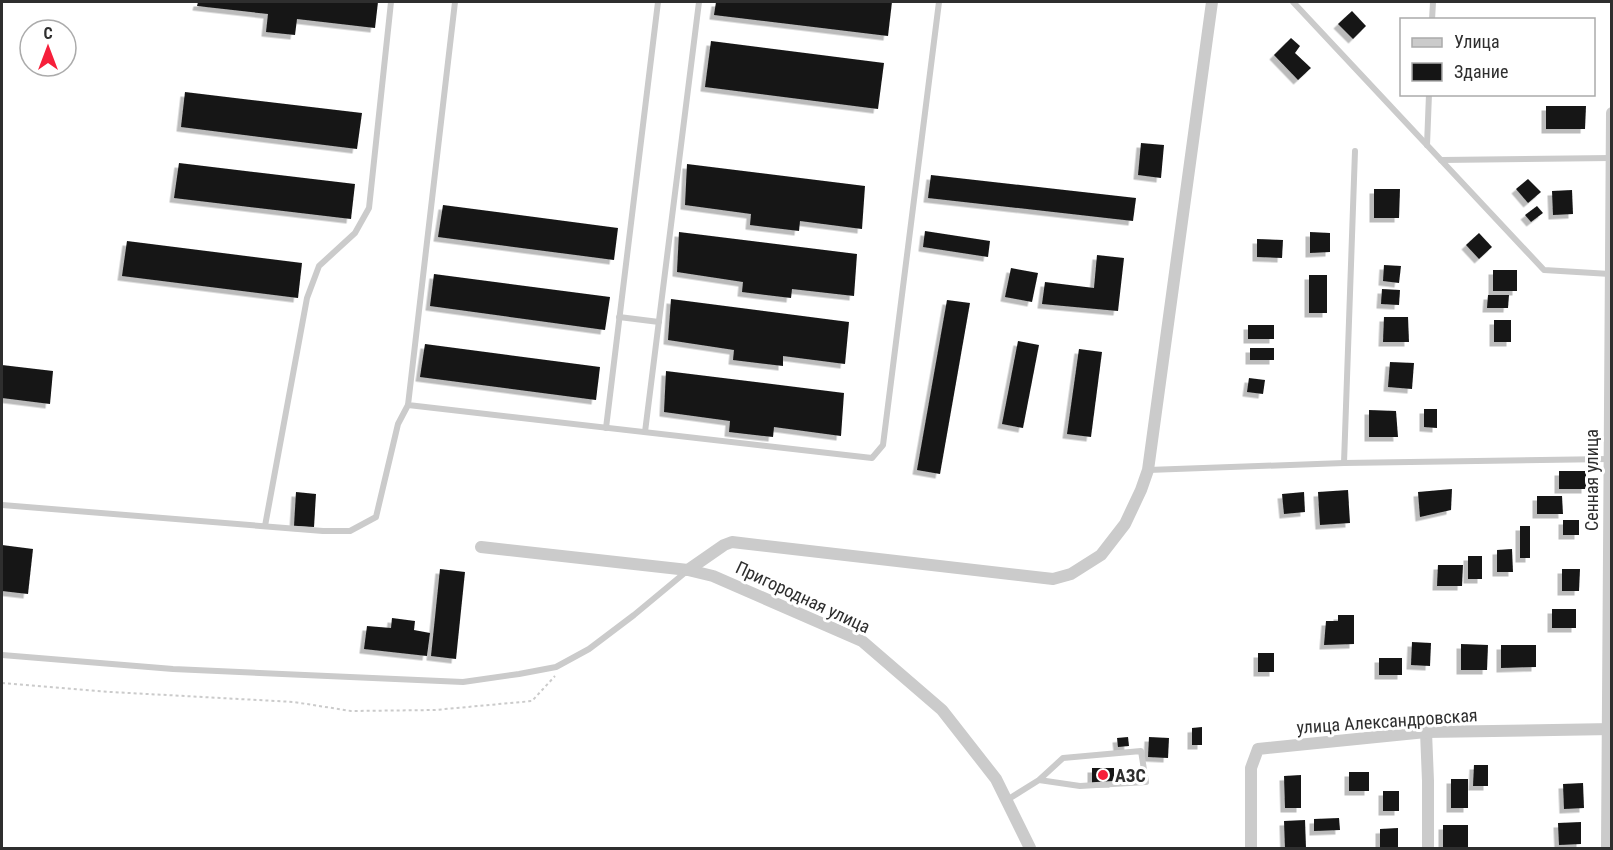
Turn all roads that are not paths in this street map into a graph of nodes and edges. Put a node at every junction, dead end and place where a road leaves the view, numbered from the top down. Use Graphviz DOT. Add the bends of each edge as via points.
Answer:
graph roads {
  1 [pos="391,2"];
  2 [pos="455,2"];
  3 [pos="658,2"];
  4 [pos="699,2"];
  5 [pos="939,2"];
  6 [pos="1212,2"];
  7 [pos="1293,2"];
  8 [pos="1433,2"];
  9 [pos="1432,18"];
  10 [pos="1429,96"];
  11 [pos="1611,112"];
  12 [pos="1427,145"];
  13 [pos="1355,151"];
  14 [pos="1611,158"];
  15 [pos="1441,160"];
  16 [pos="1610,274"];
  17 [pos="619,317"];
  18 [pos="659,322"];
  19 [pos="408,405"];
  20 [pos="606,428"];
  21 [pos="645,432"];
  22 [pos="1609,459"];
  23 [pos="1344,463"];
  24 [pos="1148,470"];
  25 [pos="2,505"];
  26 [pos="265,526"];
  27 [pos="481,548"];
  28 [pos="688,570"];
  29 [pos="2,655"];
  30 [pos="1610,730"];
  31 [pos="1426,732"];
  32 [pos="1039,780"];
  33 [pos="1006,801"];
  34 [pos="1030,849"];
  35 [pos="1251,849"];
  36 [pos="1428,849"];
  37 [pos="1607,849"];
  1 -- 26 [label="lane" via="369,208 355,233 319,266 308,298"];
  2 -- 19 [label="lane"];
  3 -- 17 [label="lane"];
  4 -- 18 [label="lane"];
  5 -- 21 [label="lane" via="883,445 872,458"];
  6 -- 24 [label="street"];
  7 -- 12 [label="lane"];
  8 -- 9 [label="lane"];
  10 -- 12 [label="lane"];
  11 -- 14 [label="street, Сенная улица"];
  12 -- 15 [label="lane"];
  13 -- 23 [label="lane"];
  14 -- 15 [label="lane"];
  14 -- 16 [label="street, Сенная улица"];
  15 -- 16 [label="lane" via="1544,270"];
  16 -- 22 [label="street, Сенная улица"];
  17 -- 18 [label="lane"];
  17 -- 20 [label="lane"];
  18 -- 21 [label="lane"];
  19 -- 20 [label="lane"];
  19 -- 26 [label="lane" via="398,424 376,517 350,531"];
  20 -- 21 [label="lane"];
  22 -- 23 [label="lane"];
  22 -- 30 [label="street, Сенная улица"];
  23 -- 24 [label="lane"];
  24 -- 28 [label="street" via="1125,524 1101,555 1071,574 1053,579 732,542"];
  25 -- 26 [label="lane"];
  27 -- 28 [label="street, Пригородная улица"];
  28 -- 29 [label="lane" via="589,649 556,667 463,682 173,669"];
  28 -- 33 [label="street, Пригородная улица" via="713,576 862,641 942,710 996,779"];
  30 -- 31 [label="street, улица Александровская"];
  30 -- 37 [label="street, Сенная улица"];
  31 -- 35 [label="street, улица Александровская" via="1258,749 1251,768"];
  31 -- 36 [label="street"];
  32 -- 32 [label="lane" via="1080,786 1146,782 1141,751 1063,758"];
  32 -- 33 [label="lane"];
  33 -- 34 [label="street, Пригородная улица"];
}
